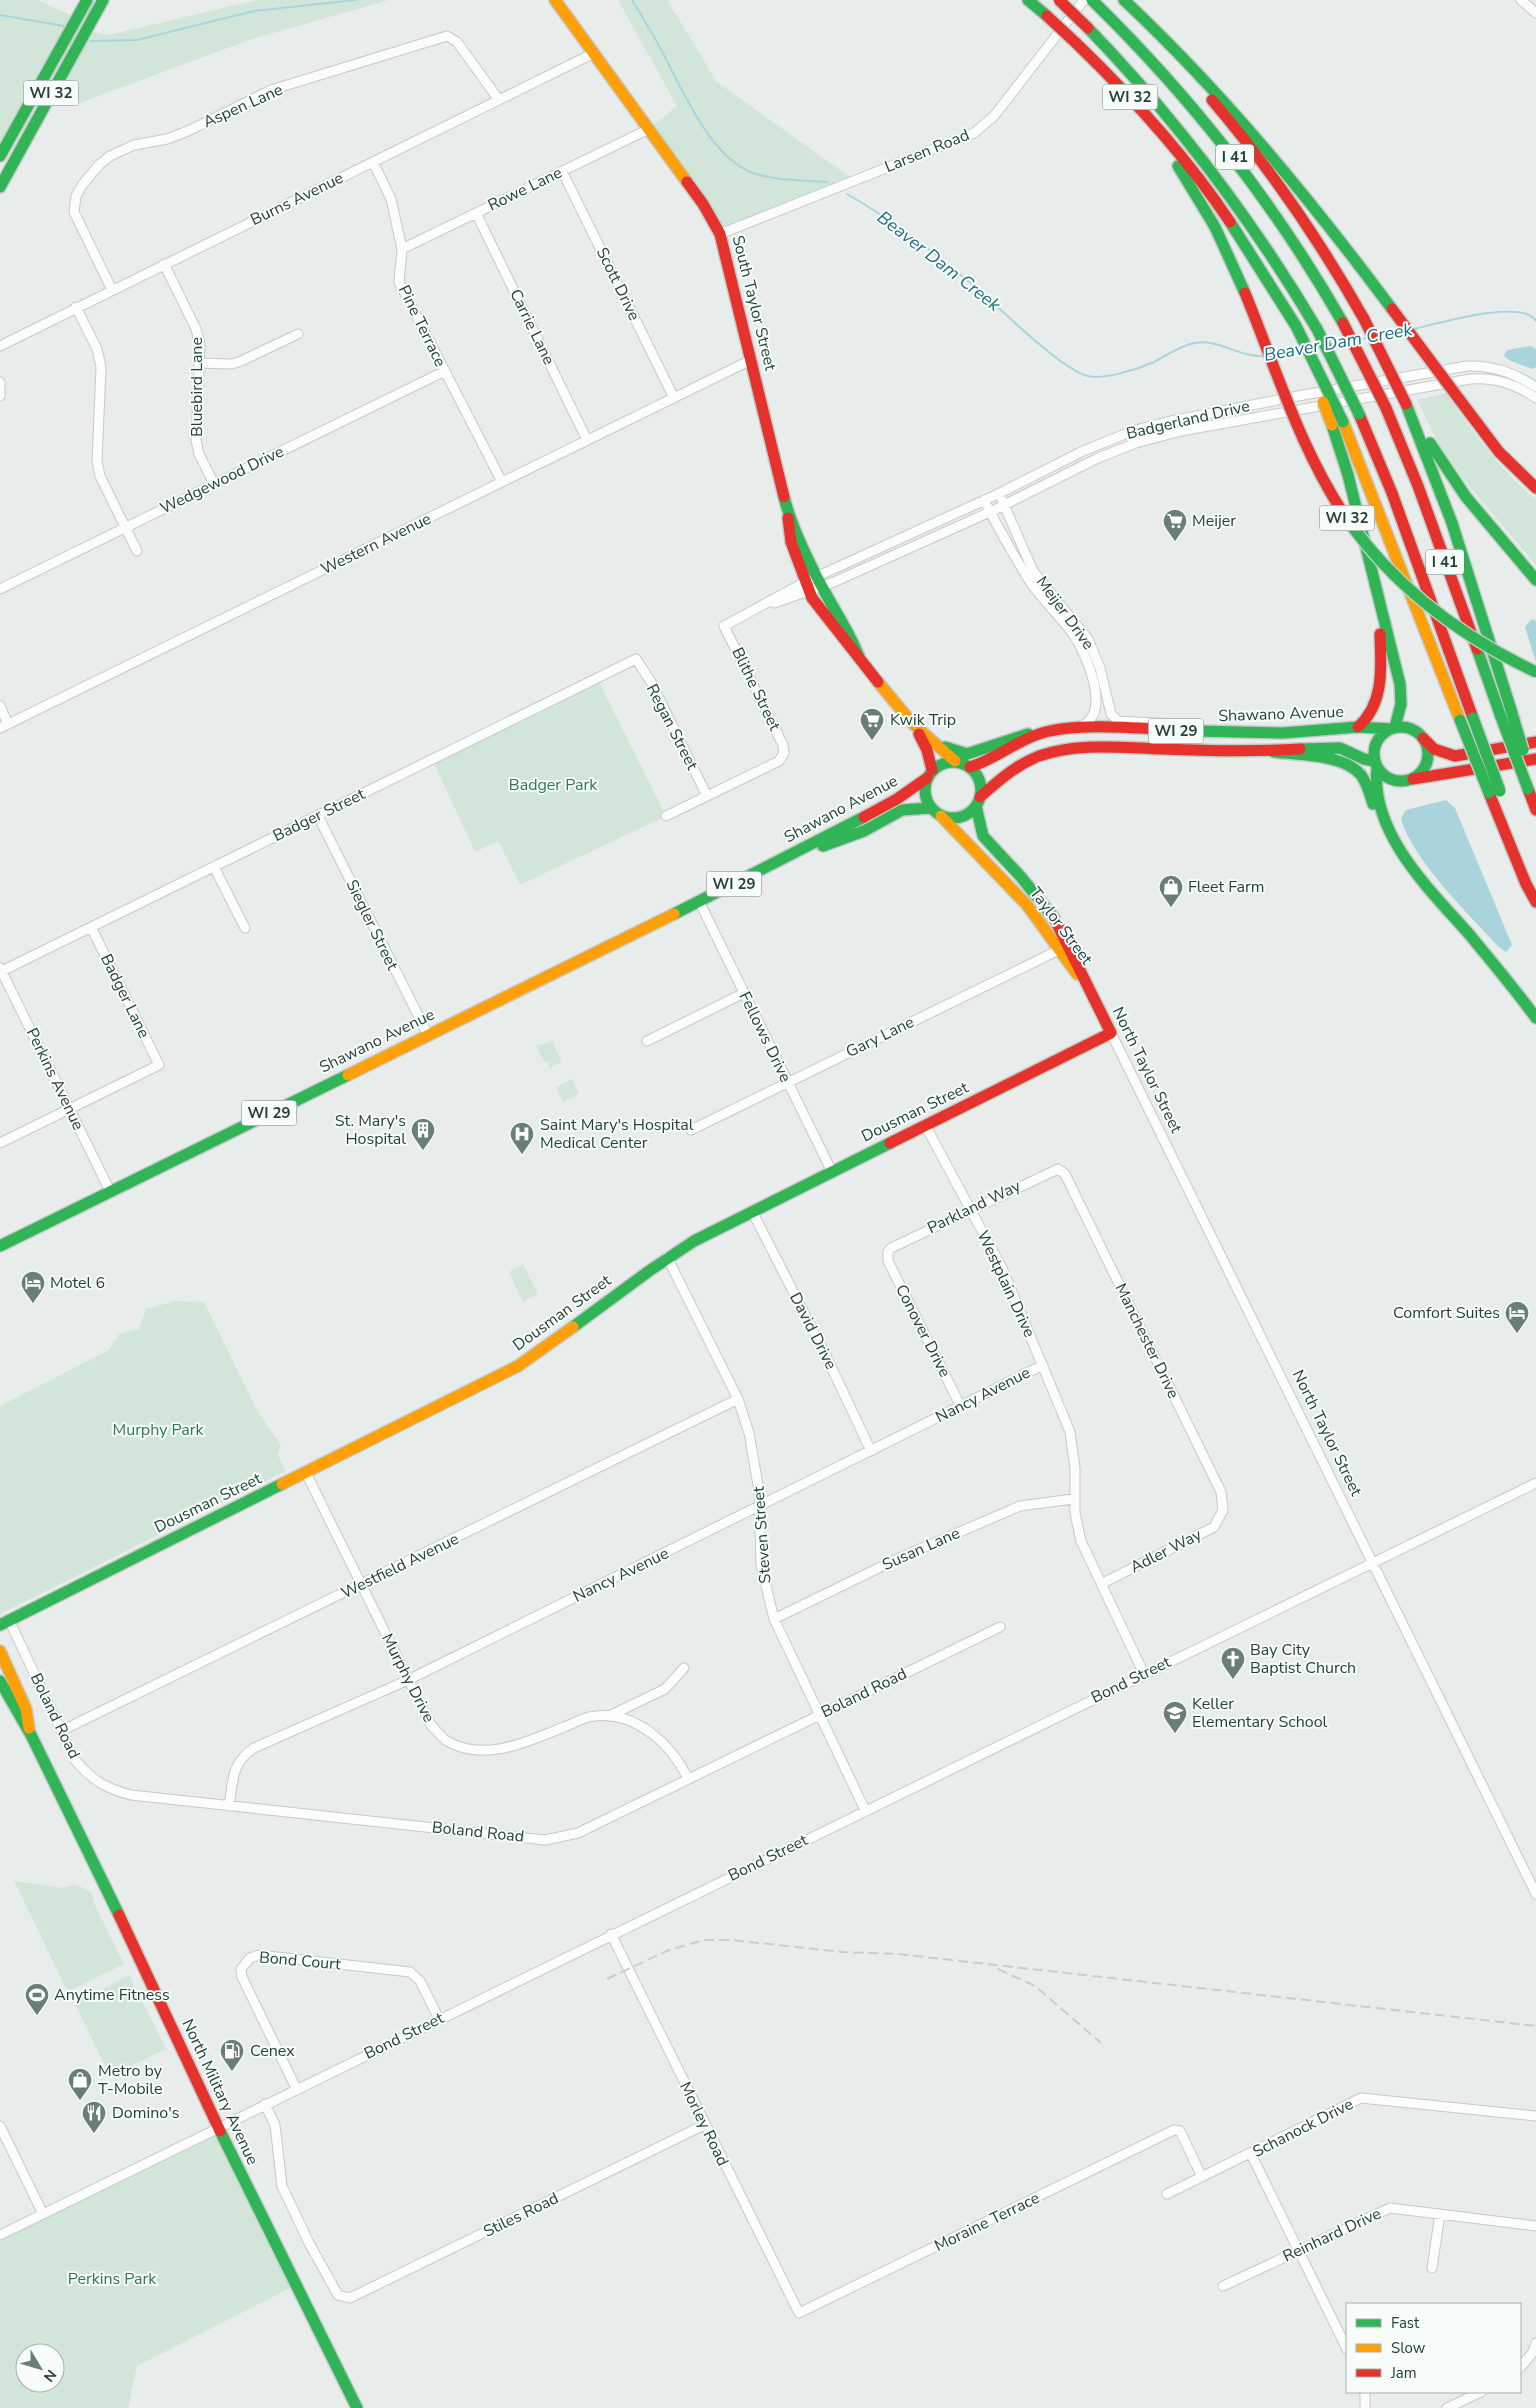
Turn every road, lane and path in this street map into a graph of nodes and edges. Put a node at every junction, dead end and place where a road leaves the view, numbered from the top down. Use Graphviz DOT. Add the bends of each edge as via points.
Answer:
graph roads {
  1 [pos="87,0"];
  2 [pos="103,0"];
  3 [pos="555,0"];
  4 [pos="1028,0"];
  5 [pos="1058,0"];
  6 [pos="1084,0"];
  7 [pos="1092,0"];
  8 [pos="1124,0"];
  9 [pos="1522,1"];
  10 [pos="1536,13"];
  11 [pos="594,53"];
  12 [pos="499,100"];
  13 [pos="1158,128"];
  14 [pos="648,129"];
  15 [pos="0,156"];
  16 [pos="373,162"];
  17 [pos="562,171"];
  18 [pos="0,187"];
  19 [pos="476,213"];
  20 [pos="720,234"];
  21 [pos="402,249"];
  22 [pos="164,264"];
  23 [pos="112,290"];
  24 [pos="76,307"];
  25 [pos="298,334"];
  26 [pos="0,346"];
  27 [pos="751,360"];
  28 [pos="199,363"];
  29 [pos="445,371"];
  30 [pos="0,382"];
  31 [pos="1536,388"];
  32 [pos="0,396"];
  33 [pos="674,398"];
  34 [pos="1536,398"];
  35 [pos="1406,404"];
  36 [pos="1338,423"];
  37 [pos="588,440"];
  38 [pos="502,482"];
  39 [pos="214,484"];
  40 [pos="1536,488"];
  41 [pos="998,494"];
  42 [pos="984,500"];
  43 [pos="1004,505"];
  44 [pos="990,512"];
  45 [pos="788,513"];
  46 [pos="125,527"];
  47 [pos="137,551"];
  48 [pos="1536,580"];
  49 [pos="821,581"];
  50 [pos="806,586"];
  51 [pos="0,589"];
  52 [pos="1381,613"];
  53 [pos="859,657"];
  54 [pos="636,659"];
  55 [pos="1536,672"];
  56 [pos="0,706"];
  57 [pos="1506,715"];
  58 [pos="912,723"];
  59 [pos="4,726"];
  60 [pos="1074,727"];
  61 [pos="1358,727"];
  62 [pos="1393,728"];
  63 [pos="1221,733"];
  64 [pos="1420,735"];
  65 [pos="927,737"];
  66 [pos="1536,742"];
  67 [pos="1274,752"];
  68 [pos="1536,759"];
  69 [pos="955,761"];
  70 [pos="1376,764"];
  71 [pos="970,767"];
  72 [pos="929,774"];
  73 [pos="1413,779"];
  74 [pos="1533,788"];
  75 [pos="1494,792"];
  76 [pos="707,796"];
  77 [pos="978,802"];
  78 [pos="930,808"];
  79 [pos="1536,810"];
  80 [pos="318,816"];
  81 [pos="666,816"];
  82 [pos="941,816"];
  83 [pos="1399,848"];
  84 [pos="214,866"];
  85 [pos="769,867"];
  86 [pos="1536,890"];
  87 [pos="699,901"];
  88 [pos="1536,902"];
  89 [pos="91,927"];
  90 [pos="245,928"];
  91 [pos="1064,948"];
  92 [pos="1,970"];
  93 [pos="1088,988"];
  94 [pos="744,993"];
  95 [pos="1536,1018"];
  96 [pos="1111,1033"];
  97 [pos="428,1034"];
  98 [pos="647,1041"];
  99 [pos="788,1082"];
  100 [pos="70,1109"];
  101 [pos="926,1125"];
  102 [pos="691,1130"];
  103 [pos="0,1143"];
  104 [pos="832,1172"];
  105 [pos="1064,1174"];
  106 [pos="110,1191"];
  107 [pos="970,1209"];
  108 [pos="752,1212"];
  109 [pos="0,1246"];
  110 [pos="887,1255"];
  111 [pos="667,1257"];
  112 [pos="1043,1366"];
  113 [pos="738,1399"];
  114 [pos="961,1407"];
  115 [pos="871,1451"];
  116 [pos="306,1473"];
  117 [pos="1536,1483"];
  118 [pos="1074,1499"];
  119 [pos="759,1507"];
  120 [pos="1223,1510"];
  121 [pos="1372,1562"];
  122 [pos="1101,1584"];
  123 [pos="361,1586"];
  124 [pos="774,1619"];
  125 [pos="4,1623"];
  126 [pos="1000,1627"];
  127 [pos="0,1651"];
  128 [pos="684,1668"];
  129 [pos="1144,1674"];
  130 [pos="408,1680"];
  131 [pos="0,1681"];
  132 [pos="819,1715"];
  133 [pos="608,1716"];
  134 [pos="61,1731"];
  135 [pos="31,1735"];
  136 [pos="688,1779"];
  137 [pos="229,1806"];
  138 [pos="865,1810"];
  139 [pos="1536,1894"];
  140 [pos="611,1934"];
  141 [pos="439,2018"];
  142 [pos="296,2088"];
  143 [pos="265,2104"];
  144 [pos="1536,2116"];
  145 [pos="704,2125"];
  146 [pos="0,2126"];
  147 [pos="218,2128"];
  148 [pos="1251,2154"];
  149 [pos="1202,2177"];
  150 [pos="1167,2194"];
  151 [pos="43,2214"];
  152 [pos="1440,2214"];
  153 [pos="1536,2226"];
  154 [pos="0,2234"];
  155 [pos="1298,2251"];
  156 [pos="1432,2268"];
  157 [pos="1223,2286"];
  158 [pos="799,2313"];
  159 [pos="1536,2343"];
  160 [pos="1346,2347"];
  161 [pos="1521,2367"];
  162 [pos="1365,2393"];
  163 [pos="1478,2393"];
  164 [pos="357,2408"];
  165 [pos="1365,2408"];
  166 [pos="1447,2408"];
  1 -- 15 [label="main road, WI 32"];
  2 -- 18 [label="main road, WI 32"];
  3 -- 11 [label="main road, South Taylor Street"];
  4 -- 13 [label="main road, WI 32, bridge" via="1119,84"];
  5 -- 75 [label="main road, I 41, bridge" via="1140,80 1192,142 1253,226 1317,330 1359,414 1392,493 1473,718"];
  6 -- 20 [label="street, Larsen Road" via="994,116 974,133"];
  7 -- 57 [label="main road, I 41, bridge" via="1179,89 1232,153 1290,236 1343,324 1386,408"];
  8 -- 35 [label="main road, bridge" via="1250,146 1309,229 1364,320"];
  8 -- 40 [label="main road, bridge" via="1179,50 1236,112 1314,205 1499,452"];
  9 -- 10 [label="street"];
  11 -- 12 [label="street, Burns Avenue"];
  11 -- 14 [label="main road, South Taylor Street"];
  12 -- 16 [label="street, Burns Avenue"];
  12 -- 23 [label="street, Aspen Lane" via="456,42 447,36 271,90 188,131 121,150 86,179 76,196 74,212"];
  13 -- 36 [label="main road, bridge" via="1211,195 1269,282 1293,327 1318,388"];
  13 -- 55 [label="main road, WI 32, bridge" via="1168,151 1215,227 1312,459 1360,536 1398,580 1440,617 1478,643"];
  14 -- 17 [label="street, Rowe Lane"];
  14 -- 20 [label="main road, South Taylor Street" via="703,204"];
  16 -- 21 [label="street, Pine Terrace" via="391,199"];
  16 -- 22 [label="street, Burns Avenue"];
  17 -- 19 [label="street, Rowe Lane"];
  17 -- 33 [label="street, Scott Drive"];
  19 -- 21 [label="street, Rowe Lane"];
  19 -- 37 [label="street, Carrie Lane"];
  20 -- 27 [label="main road, South Taylor Street"];
  21 -- 29 [label="street, Pine Terrace" via="399,282"];
  22 -- 23 [label="street, Burns Avenue"];
  22 -- 28 [label="street, Bluebird Lane" via="196,329 200,344"];
  23 -- 24 [label="street, Burns Avenue"];
  24 -- 26 [label="street, Burns Avenue"];
  24 -- 46 [label="street" via="97,349 101,366 97,461 100,476"];
  25 -- 28 [label="street" via="239,362"];
  27 -- 33 [label="street, Western Avenue"];
  27 -- 45 [label="main road, South Taylor Street"];
  28 -- 39 [label="street, Bluebird Lane" via="196,440 199,454"];
  29 -- 38 [label="street, Pine Terrace"];
  29 -- 39 [label="street, Wedgewood Drive"];
  30 -- 32 [label="street"];
  31 -- 41 [label="street, Badgerland Drive" via="1501,369 1467,366 1171,421 1109,440"];
  33 -- 37 [label="street, Western Avenue"];
  34 -- 43 [label="street, Badgerland Drive" via="1506,382 1470,379 1186,430 1136,443 1103,456"];
  35 -- 48 [label="main road" via="1459,490"];
  35 -- 57 [label="main road" via="1452,523"];
  36 -- 52 [label="main road"];
  36 -- 75 [label="main road, bridge" via="1460,720"];
  37 -- 38 [label="street, Western Avenue"];
  38 -- 59 [label="street, Western Avenue"];
  39 -- 46 [label="street, Wedgewood Drive"];
  41 -- 42 [label="street, Badgerland Drive"];
  41 -- 43 [label="street, Meijer Drive"];
  42 -- 44 [label="street, Meijer Drive"];
  42 -- 49 [label="street, Badgerland Drive"];
  43 -- 44 [label="street, Badgerland Drive"];
  43 -- 63 [label="street, Meijer Drive" via="1033,570 1088,639 1114,718 1118,721 1184,725"];
  44 -- 49 [label="street, Badgerland Drive"];
  44 -- 60 [label="street, Meijer Drive" via="1030,582 1072,632 1083,652 1093,679 1096,703 1090,720 1084,726"];
  45 -- 49 [label="main road, South Taylor Street"];
  45 -- 50 [label="main road, South Taylor Street" via="790,537"];
  46 -- 47 [label="street"];
  46 -- 51 [label="street, Wedgewood Drive"];
  49 -- 50 [label="street, Badgerland Drive"];
  49 -- 53 [label="main road, South Taylor Street"];
  50 -- 53 [label="main road, South Taylor Street" via="840,636"];
  50 -- 76 [label="street, Blithe Street" via="724,626 783,745 784,753 779,760"];
  52 -- 61 [label="main road" via="1378,690 1370,717"];
  52 -- 62 [label="main road" via="1400,684 1401,704"];
  53 -- 58 [label="main road, South Taylor Street"];
  54 -- 76 [label="street, Regan Street"];
  54 -- 80 [label="street, Badger Street"];
  56 -- 59 [label="street"];
  57 -- 74 [label="main road, I 41, bridge"];
  58 -- 65 [label="main road, South Taylor Street"];
  58 -- 72 [label="main road, South Taylor Street" via="927,750"];
  60 -- 63 [label="main road, Shawano Avenue / WI 29"];
  60 -- 65 [label="main road" via="1050,727 967,754"];
  60 -- 71 [label="main road, Shawano Avenue / WI 29" via="1041,733"];
  61 -- 62 [label="main road, Shawano Avenue / WI 29"];
  61 -- 63 [label="main road, Shawano Avenue / WI 29" via="1283,733"];
  62 -- 64 [label="main road" via="1413,730"];
  62 -- 70 [label="main road" via="1378,738"];
  64 -- 66 [label="main road" via="1434,749 1455,756"];
  64 -- 73 [label="main road" via="1428,750 1428,759"];
  65 -- 69 [label="main road, South Taylor Street"];
  67 -- 70 [label="main road, WI 29" via="1340,748"];
  67 -- 77 [label="main road, WI 29" via="1100,746 1055,750 1010,770"];
  67 -- 83 [label="main road" via="1350,764 1360,774 1380,820"];
  68 -- 73 [label="main road"];
  69 -- 71 [label="main road"];
  69 -- 72 [label="main road, WI 29" via="939,765"];
  70 -- 73 [label="main road" via="1389,779"];
  70 -- 83 [label="main road" via="1380,797"];
  71 -- 77 [label="main road" via="980,780"];
  72 -- 78 [label="main road" via="924,793"];
  72 -- 85 [label="main road, Shawano Avenue / WI 29" via="897,799"];
  74 -- 79 [label="main road, I 41"];
  75 -- 86 [label="main road, I 41"];
  75 -- 88 [label="main road" via="1526,884"];
  76 -- 81 [label="street"];
  77 -- 82 [label="main road, WI 29" via="960,817"];
  77 -- 91 [label="main road, Taylor Street" via="983,836 1047,908"];
  78 -- 82 [label="main road"];
  78 -- 85 [label="main road, Shawano Avenue / WI 29" via="902,810 864,831"];
  80 -- 84 [label="street, Badger Street"];
  80 -- 97 [label="street, Siegler Street"];
  82 -- 91 [label="main road, Taylor Street"];
  83 -- 95 [label="main road"];
  84 -- 89 [label="street, Badger Street"];
  84 -- 90 [label="street"];
  85 -- 87 [label="main road, Shawano Avenue / WI 29"];
  87 -- 94 [label="street, Fellows Drive"];
  87 -- 97 [label="main road, Shawano Avenue / WI 29"];
  89 -- 92 [label="street, Badger Street"];
  89 -- 100 [label="street, Badger Lane" via="159,1065"];
  91 -- 93 [label="main road, Taylor Street"];
  91 -- 99 [label="street, Gary Lane"];
  92 -- 100 [label="street, Perkins Avenue"];
  93 -- 96 [label="main road, North Taylor Street"];
  94 -- 98 [label="street"];
  94 -- 99 [label="street, Fellows Drive"];
  96 -- 101 [label="main road, Dousman Street"];
  96 -- 121 [label="street, North Taylor Street"];
  97 -- 106 [label="main road, Shawano Avenue / WI 29"];
  99 -- 102 [label="street, Gary Lane"];
  99 -- 104 [label="street, Fellows Drive"];
  100 -- 103 [label="street"];
  100 -- 106 [label="street, Perkins Avenue"];
  101 -- 104 [label="main road, Dousman Street"];
  101 -- 107 [label="street, Westplain Drive"];
  104 -- 108 [label="main road, Dousman Street"];
  105 -- 107 [label="street, Parkland Way" via="1058,1169 1047,1172"];
  105 -- 120 [label="street, Manchester Drive" via="1221,1492"];
  106 -- 109 [label="main road, Shawano Avenue / WI 29"];
  107 -- 110 [label="street, Parkland Way" via="891,1248"];
  107 -- 112 [label="street, Westplain Drive" via="1002,1268"];
  108 -- 111 [label="main road, Dousman Street"];
  108 -- 115 [label="street, David Drive"];
  110 -- 114 [label="street, Conover Drive"];
  111 -- 113 [label="street, Steven Street"];
  111 -- 116 [label="main road, Dousman Street" via="518,1366"];
  112 -- 114 [label="street, Nancy Avenue"];
  112 -- 118 [label="street, Westplain Drive" via="1070,1432 1075,1468"];
  113 -- 119 [label="street, Steven Street" via="754,1453"];
  113 -- 123 [label="street, Westfield Avenue"];
  114 -- 115 [label="street, Nancy Avenue"];
  115 -- 119 [label="street, Nancy Avenue"];
  116 -- 123 [label="street, Murphy Drive"];
  116 -- 125 [label="main road, Dousman Street"];
  117 -- 121 [label="street, Bond Street"];
  118 -- 122 [label="street, Westplain Drive" via="1081,1541"];
  118 -- 124 [label="street, Susan Lane" via="1020,1506 897,1559"];
  119 -- 124 [label="street, Steven Street" via="761,1565"];
  119 -- 130 [label="street, Nancy Avenue"];
  120 -- 122 [label="street, Adler Way" via="1214,1527"];
  121 -- 129 [label="street, Bond Street"];
  121 -- 139 [label="street, North Taylor Street"];
  122 -- 129 [label="street, Westplain Drive"];
  123 -- 130 [label="street, Murphy Drive"];
  123 -- 134 [label="street, Westfield Avenue"];
  124 -- 132 [label="street, Steven Street"];
  125 -- 134 [label="street, Boland Road"];
  126 -- 132 [label="street, Boland Road"];
  127 -- 135 [label="main road, North Military Avenue" via="26,1709"];
  128 -- 133 [label="street" via="665,1689"];
  129 -- 138 [label="street, Bond Street"];
  130 -- 133 [label="street, Murphy Drive" via="431,1725 447,1740 465,1747 506,1749 589,1717"];
  130 -- 137 [label="street, Nancy Avenue" via="244,1755 235,1767"];
  131 -- 135 [label="main road, North Military Avenue"];
  132 -- 136 [label="street, Boland Road"];
  132 -- 138 [label="street, Steven Street"];
  133 -- 136 [label="street, Murphy Drive" via="646,1729 666,1744"];
  134 -- 137 [label="street, Boland Road" via="76,1760 89,1776 109,1789 131,1795"];
  135 -- 147 [label="main road, North Military Avenue"];
  136 -- 137 [label="street, Boland Road" via="578,1833 545,1840"];
  138 -- 140 [label="street, Bond Street"];
  140 -- 141 [label="street, Bond Street"];
  140 -- 145 [label="street, Morley Road"];
  141 -- 142 [label="street, Bond Street"];
  141 -- 142 [label="street, Bond Court" via="420,1981 410,1972 259,1956 250,1958 241,1969 242,1977"];
  142 -- 143 [label="street, Bond Street"];
  143 -- 145 [label="street, Stiles Road" via="275,2125 282,2186 338,2295 350,2298"];
  143 -- 147 [label="street, Bond Street"];
  144 -- 148 [label="street, Schanock Drive" via="1361,2098"];
  145 -- 158 [label="street, Morley Road"];
  146 -- 151 [label="street"];
  147 -- 151 [label="street, Bond Street"];
  147 -- 164 [label="main road, North Military Avenue"];
  148 -- 149 [label="street, Schanock Drive"];
  148 -- 155 [label="street"];
  149 -- 150 [label="street, Schanock Drive"];
  149 -- 158 [label="street, Moraine Terrace" via="1180,2131 1174,2130"];
  151 -- 154 [label="street, Bond Street"];
  152 -- 153 [label="street, Reinhard Drive"];
  152 -- 155 [label="street, Reinhard Drive" via="1390,2208"];
  152 -- 156 [label="street"];
  155 -- 157 [label="street, Reinhard Drive"];
  155 -- 160 [label="street"];
  159 -- 161 [label="street"];
  162 -- 165 [label="street"];
  163 -- 166 [label="street"];
}
